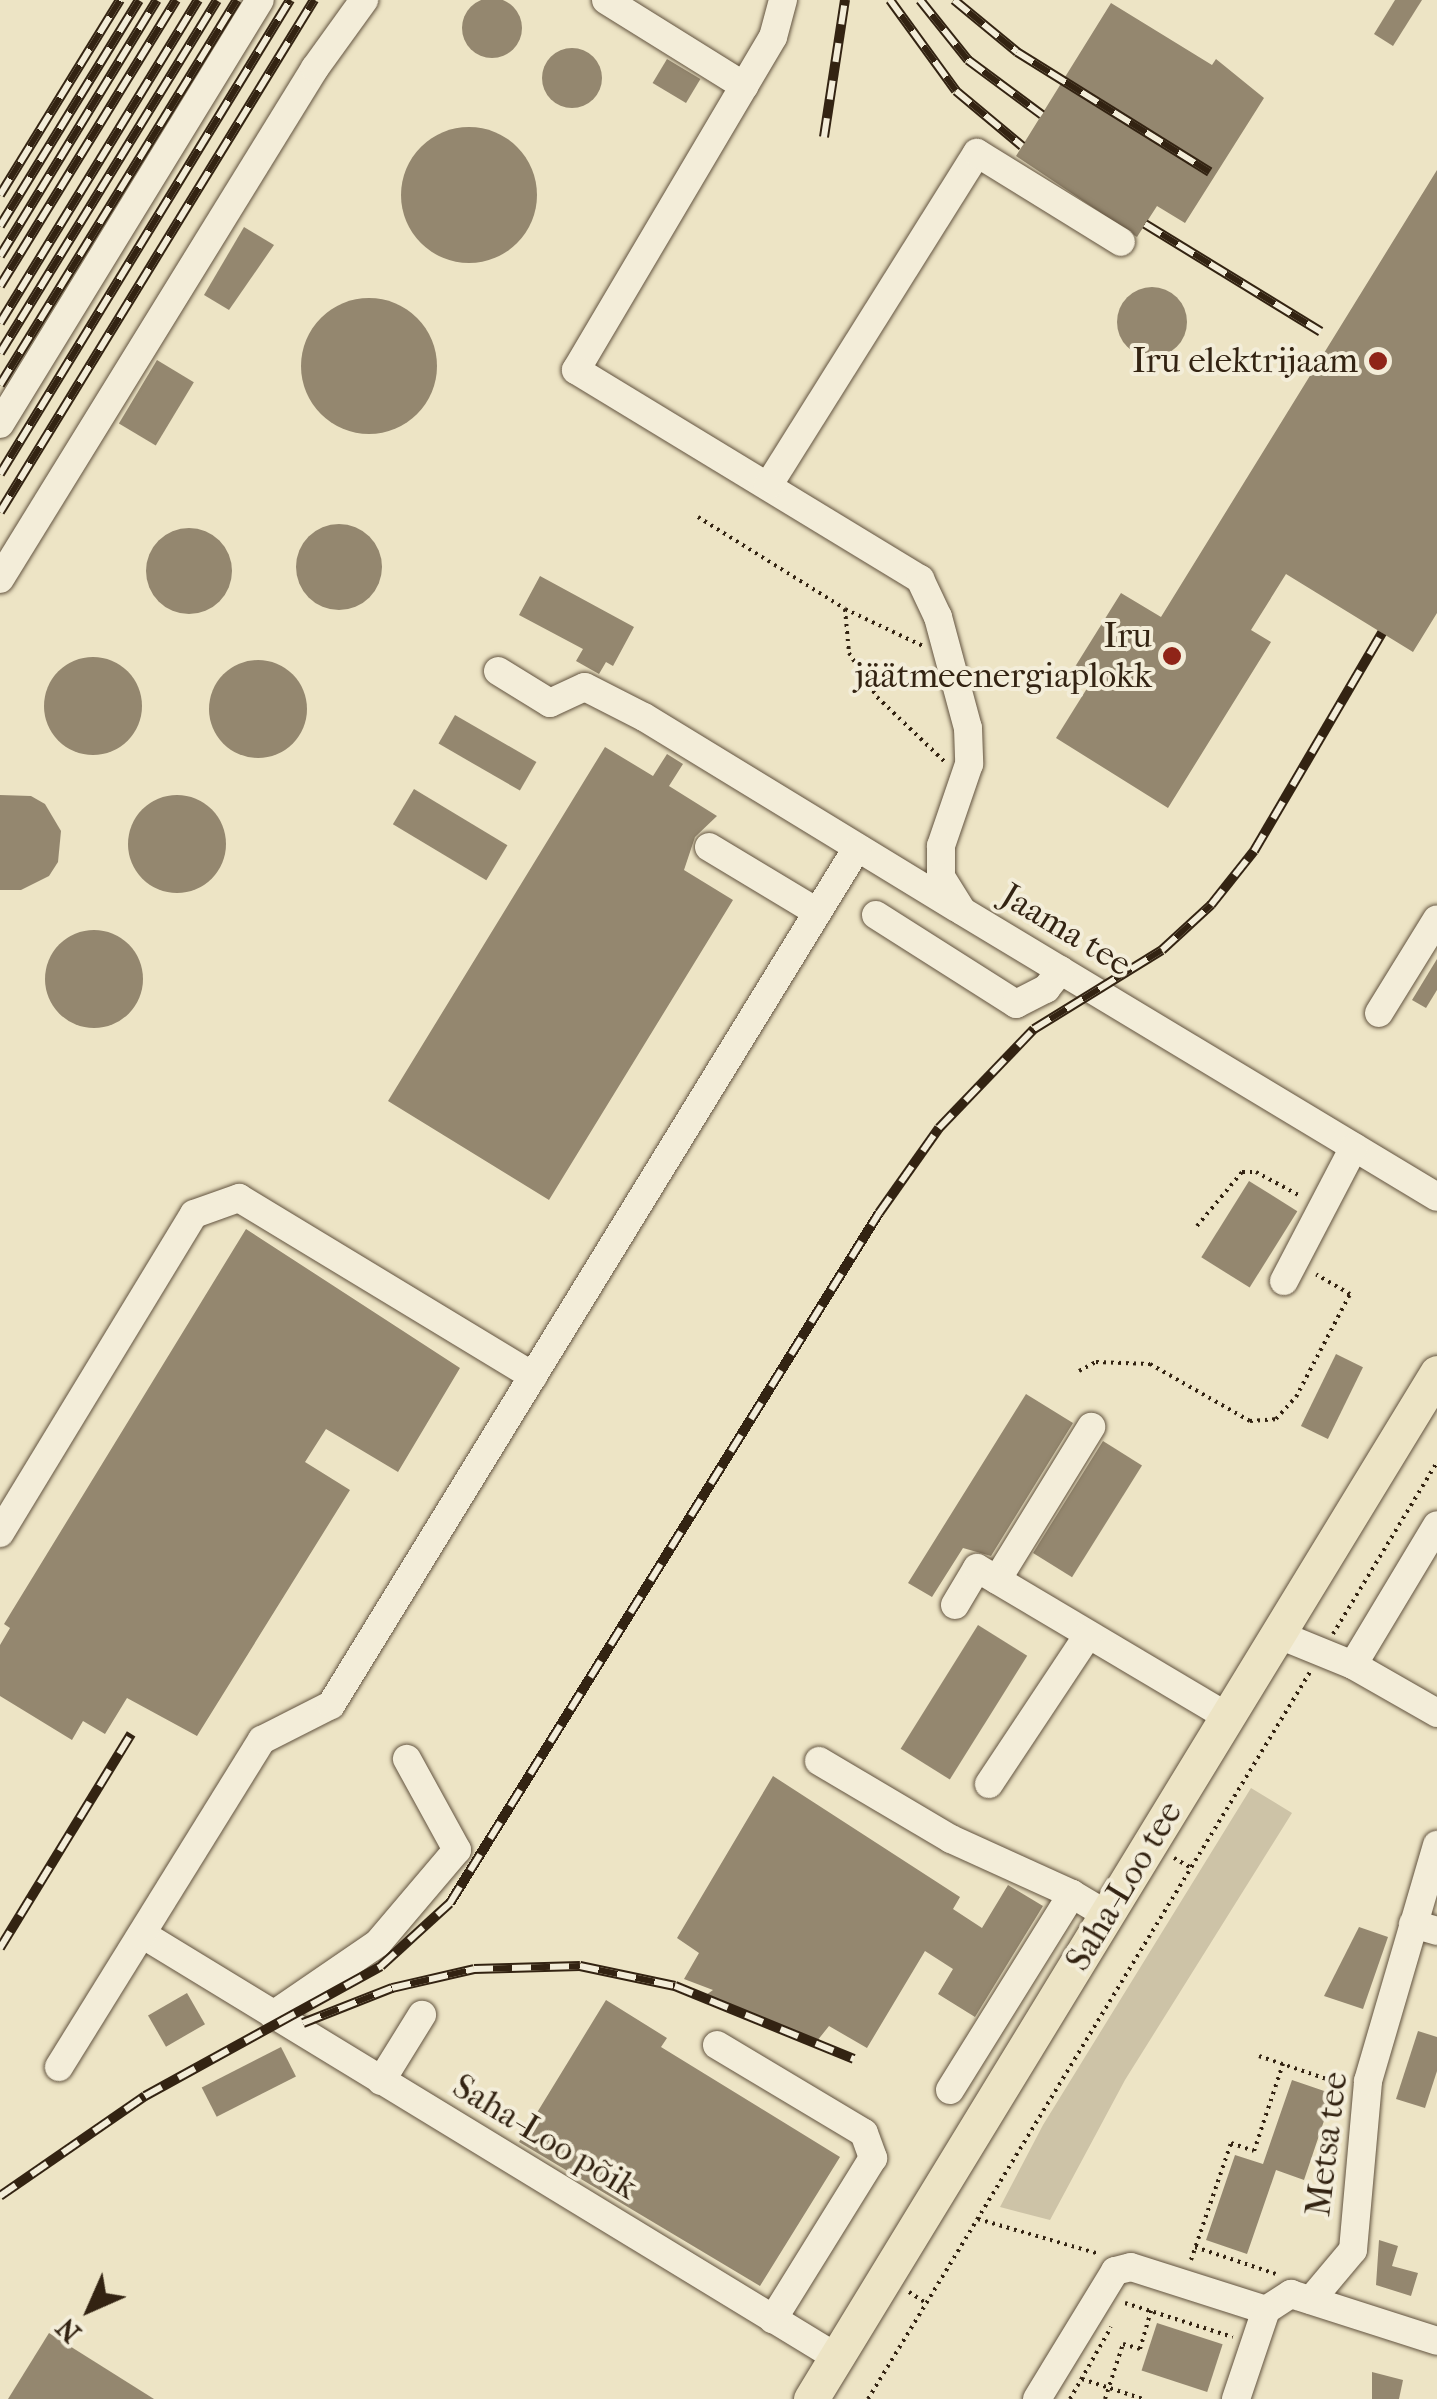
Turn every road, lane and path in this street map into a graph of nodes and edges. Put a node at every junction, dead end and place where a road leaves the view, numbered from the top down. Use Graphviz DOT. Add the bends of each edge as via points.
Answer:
graph roads {
  1 [pos="260,0"];
  2 [pos="364,0"];
  3 [pos="606,0"];
  4 [pos="783,0"];
  5 [pos="744,86"];
  6 [pos="1121,242"];
  7 [pos="0,424"];
  8 [pos="768,486"];
  9 [pos="698,518"];
  10 [pos="0,580"];
  11 [pos="845,609"];
  12 [pos="950,658"];
  13 [pos="498,671"];
  14 [pos="964,778"];
  15 [pos="709,847"];
  16 [pos="857,848"];
  17 [pos="962,911"];
  18 [pos="817,912"];
  19 [pos="876,916"];
  20 [pos="1437,919"];
  21 [pos="1062,970"];
  22 [pos="1379,1012"];
  23 [pos="1354,1147"];
  24 [pos="1437,1198"];
  25 [pos="1323,1210"];
  26 [pos="1197,1226"];
  27 [pos="1289,1272"];
  28 [pos="1079,1372"];
  29 [pos="1437,1373"];
  30 [pos="533,1376"];
  31 [pos="1090,1427"];
  32 [pos="1437,1462"];
  33 [pos="1437,1524"];
  34 [pos="0,1534"];
  35 [pos="997,1580"];
  36 [pos="955,1605"];
  37 [pos="1278,1634"];
  38 [pos="1088,1635"];
  39 [pos="1321,1653"];
  40 [pos="1352,1665"];
  41 [pos="1437,1714"];
  42 [pos="1226,1716"];
  43 [pos="407,1759"];
  44 [pos="819,1760"];
  45 [pos="989,1784"];
  46 [pos="1437,1845"];
  47 [pos="1072,1894"];
  48 [pos="1107,1915"];
  49 [pos="1425,1927"];
  50 [pos="142,1934"];
  51 [pos="422,2014"];
  52 [pos="273,2015"];
  53 [pos="717,2046"];
  54 [pos="1259,2056"];
  55 [pos="1282,2064"];
  56 [pos="59,2067"];
  57 [pos="382,2081"];
  58 [pos="1352,2088"];
  59 [pos="950,2090"];
  60 [pos="978,2219"];
  61 [pos="1195,2247"];
  62 [pos="1128,2271"];
  63 [pos="1183,2283"];
  64 [pos="1301,2297"];
  65 [pos="1124,2303"];
  66 [pos="1266,2310"];
  67 [pos="1151,2311"];
  68 [pos="773,2319"];
  69 [pos="1243,2340"];
  70 [pos="1437,2341"];
  71 [pos="836,2357"];
  72 [pos="1082,2379"];
  73 [pos="1109,2388"];
  74 [pos="811,2399"];
  75 [pos="868,2399"];
  76 [pos="1037,2399"];
  77 [pos="1070,2399"];
  78 [pos="1105,2399"];
  79 [pos="1143,2399"];
  80 [pos="1236,2399"];
  1 -- 7 [label="street"];
  2 -- 10 [label="street" via="314,68"];
  3 -- 5 [label="street"];
  4 -- 5 [label="street" via="773,37"];
  5 -- 8 [label="street, Jaama tee" via="576,370"];
  6 -- 8 [label="street" via="977,153"];
  8 -- 12 [label="street, Jaama tee" via="920,579"];
  9 -- 11 [label="path"];
  11 -- 12 [label="path"];
  11 -- 14 [label="path" via="850,653 878,697"];
  12 -- 14 [label="street, Jaama tee" via="968,728"];
  13 -- 16 [label="street" via="550,702 584,687"];
  14 -- 17 [label="street, Jaama tee" via="942,846 942,877"];
  15 -- 18 [label="street"];
  16 -- 17 [label="street"];
  16 -- 18 [label="street"];
  17 -- 21 [label="street, Jaama tee"];
  18 -- 30 [label="street"];
  19 -- 21 [label="street" via="1016,1004 1046,989"];
  20 -- 22 [label="street"];
  21 -- 23 [label="street, Jaama tee"];
  23 -- 24 [label="street, Jaama tee"];
  23 -- 25 [label="street"];
  25 -- 26 [label="path" via="1273,1180 1242,1172"];
  25 -- 27 [label="street"];
  27 -- 28 [label="path" via="1350,1294 1296,1397 1276,1419 1250,1421 1150,1364 1096,1362"];
  29 -- 37 [label="main road, Saha-Loo tee"];
  30 -- 34 [label="street" via="239,1198 194,1214"];
  30 -- 50 [label="street" via="330,1706 262,1740"];
  31 -- 35 [label="street"];
  32 -- 39 [label="path"];
  33 -- 40 [label="street"];
  35 -- 36 [label="street" via="977,1568"];
  35 -- 38 [label="street"];
  37 -- 39 [label="street"];
  37 -- 42 [label="main road, Saha-Loo tee"];
  38 -- 42 [label="street"];
  38 -- 45 [label="street"];
  39 -- 40 [label="street"];
  39 -- 60 [label="path"];
  40 -- 41 [label="street"];
  42 -- 48 [label="main road, Saha-Loo tee"];
  43 -- 52 [label="street" via="457,1850 378,1942"];
  44 -- 47 [label="street" via="951,1839"];
  46 -- 49 [label="street, Metsa tee"];
  47 -- 48 [label="street"];
  47 -- 59 [label="street"];
  48 -- 71 [label="main road, Saha-Loo tee"];
  49 -- 64 [label="street, Metsa tee" via="1368,2082 1353,2250"];
  50 -- 52 [label="street, Saha-Loo põik"];
  50 -- 56 [label="street"];
  51 -- 57 [label="street"];
  52 -- 57 [label="street, Saha-Loo põik"];
  53 -- 68 [label="street" via="864,2132 873,2158"];
  54 -- 55 [label="path"];
  55 -- 58 [label="path"];
  55 -- 61 [label="path" via="1254,2151 1231,2143"];
  57 -- 68 [label="street, Saha-Loo põik"];
  60 -- 62 [label="path" via="1097,2252"];
  60 -- 75 [label="path"];
  61 -- 63 [label="path"];
  61 -- 64 [label="path" via="1290,2279"];
  62 -- 63 [label="street"];
  62 -- 65 [label="path"];
  62 -- 76 [label="street" via="1102,2283"];
  63 -- 66 [label="street"];
  64 -- 66 [label="street, Metsa tee"];
  64 -- 70 [label="street"];
  65 -- 67 [label="path"];
  65 -- 72 [label="path"];
  66 -- 80 [label="street"];
  67 -- 69 [label="path"];
  67 -- 73 [label="path" via="1140,2350 1124,2344"];
  68 -- 71 [label="street, Saha-Loo põik"];
  71 -- 74 [label="main road, Saha-Loo tee"];
  72 -- 73 [label="path"];
  72 -- 77 [label="path"];
  73 -- 78 [label="path"];
  73 -- 79 [label="path"];
}
